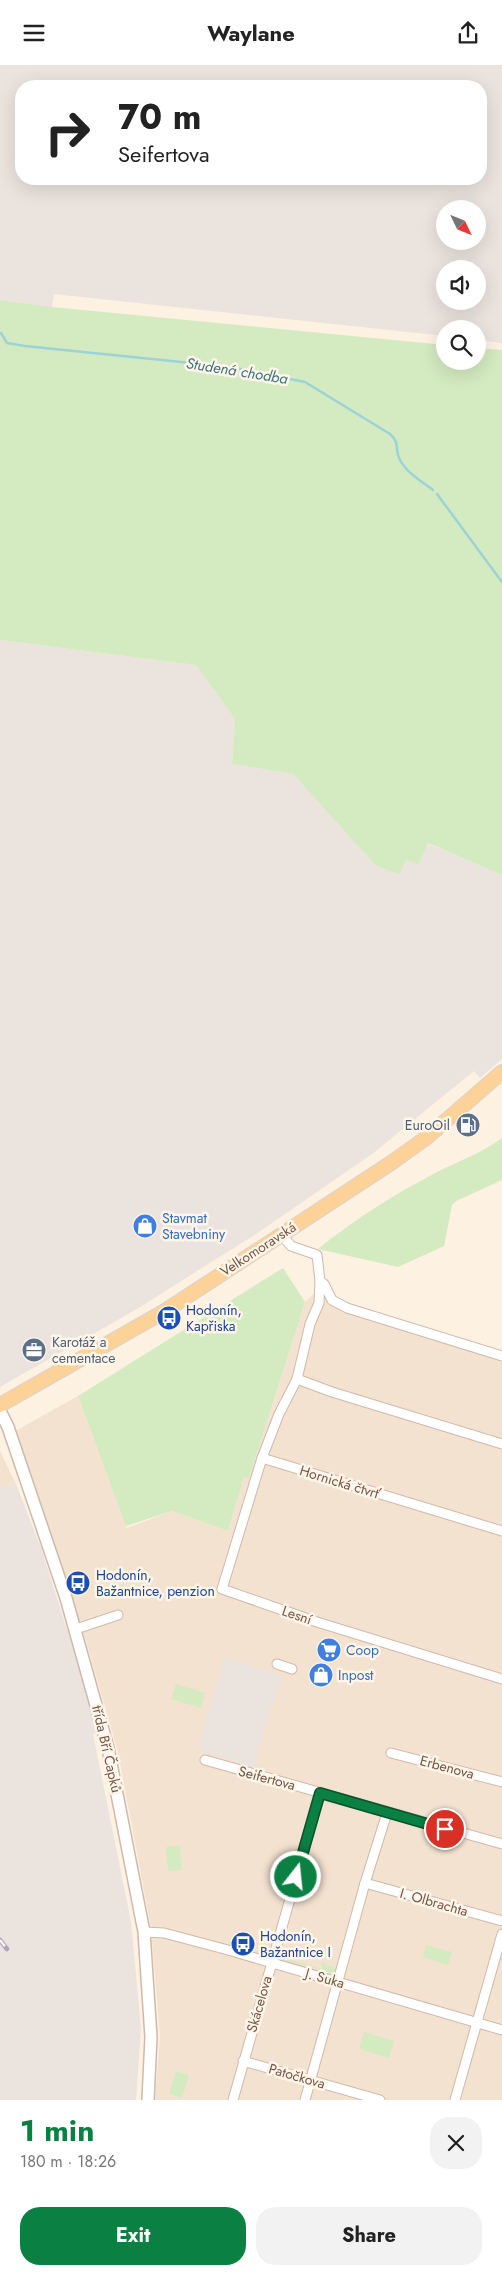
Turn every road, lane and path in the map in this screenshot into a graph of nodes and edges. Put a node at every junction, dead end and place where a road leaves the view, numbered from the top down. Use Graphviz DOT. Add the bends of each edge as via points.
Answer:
graph roads {
  1 [pos="502,1072"];
  2 [pos="281,1234"];
  3 [pos="320,1281"];
  4 [pos="332,1299"];
  5 [pos="319,1303"];
  6 [pos="502,1356"];
  7 [pos="296,1379"];
  8 [pos="0,1405"];
  9 [pos="0,1411"];
  10 [pos="502,1444"];
  11 [pos="262,1458"];
  12 [pos="502,1531"];
  13 [pos="118,1615"];
  14 [pos="76,1629"];
  15 [pos="277,1664"];
  16 [pos="292,1669"];
  17 [pos="502,1679"];
  18 [pos="392,1753"];
  19 [pos="205,1760"];
  20 [pos="502,1782"];
  21 [pos="320,1793"];
  22 [pos="387,1813"];
  23 [pos="502,1844"];
  24 [pos="365,1883"];
  25 [pos="502,1921"];
  26 [pos="144,1932"];
  27 [pos="502,1934"];
  28 [pos="271,1962"];
  29 [pos="339,1982"];
  30 [pos="477,2023"];
  31 [pos="502,2030"];
  32 [pos="243,2061"];
  33 [pos="311,2080"];
  34 [pos="148,2100"];
  35 [pos="232,2100"];
  36 [pos="305,2100"];
  37 [pos="380,2100"];
  38 [pos="455,2100"];
  1 -- 2 [label="main road, Velkomoravská" via="410,1150"];
  2 -- 3 [label="street" via="291,1246 316,1255"];
  2 -- 8 [label="main road, Velkomoravská" via="146,1322"];
  3 -- 4 [label="street"];
  3 -- 5 [label="street"];
  4 -- 5 [label="street"];
  4 -- 6 [label="street" via="347,1308"];
  5 -- 7 [label="street" via="310,1324"];
  7 -- 10 [label="street"];
  7 -- 11 [label="street"];
  9 -- 14 [label="street, třída Bří Čapků" via="30,1489"];
  11 -- 12 [label="street, Hornická čtvrť"];
  11 -- 17 [label="street, Lesní" via="222,1589"];
  13 -- 14 [label="street"];
  14 -- 26 [label="street, třída Bří Čapků" via="108,1748"];
  15 -- 16 [label="street"];
  18 -- 20 [label="street, Erbenova"];
  19 -- 21 [label="street, Seifertova"];
  21 -- 22 [label="street, Seifertova"];
  21 -- 28 [label="street, Skácelova"];
  22 -- 23 [label="street, Seifertova"];
  22 -- 24 [label="street"];
  24 -- 25 [label="street, I. Olbrachta"];
  24 -- 29 [label="street"];
  26 -- 28 [label="street, J. Suka" via="164,1933"];
  26 -- 34 [label="street, třída Bří Čapků" via="151,2037"];
  27 -- 30 [label="street"];
  28 -- 29 [label="street, J. Suka"];
  28 -- 32 [label="street, Skácelova"];
  29 -- 30 [label="street, J. Suka"];
  29 -- 33 [label="street"];
  30 -- 31 [label="street, J. Suka"];
  30 -- 38 [label="street"];
  32 -- 33 [label="street, Patočkova"];
  32 -- 35 [label="street, Skácelova"];
  33 -- 36 [label="street"];
  33 -- 37 [label="street, Patočkova"];
}
